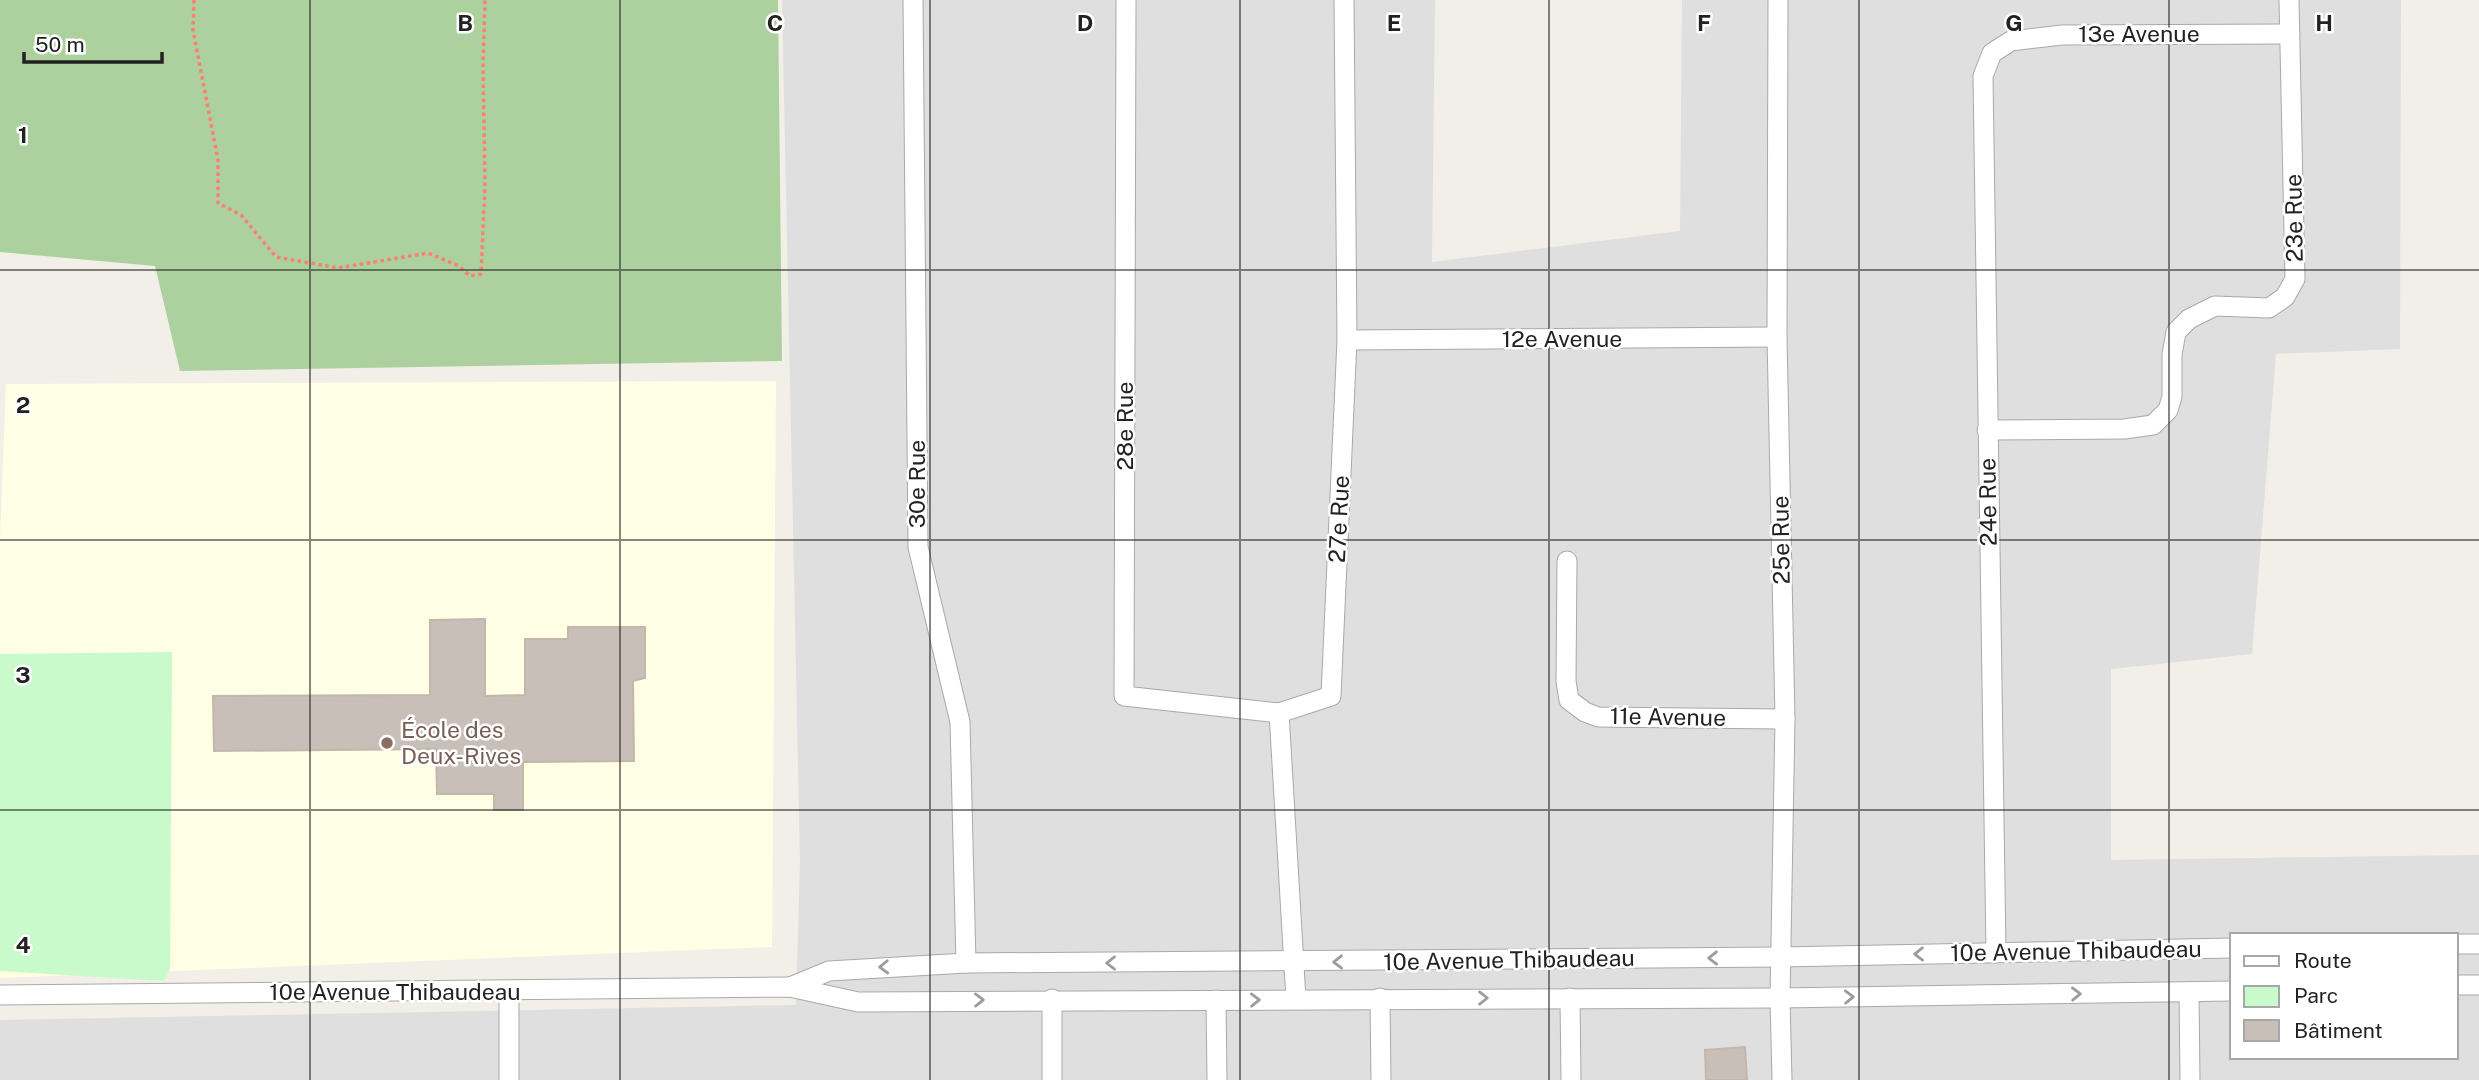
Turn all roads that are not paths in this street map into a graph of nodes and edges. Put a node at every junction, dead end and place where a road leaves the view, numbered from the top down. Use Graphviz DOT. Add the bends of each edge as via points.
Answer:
graph roads {
  1 [pos="913,0"];
  2 [pos="1126,0"];
  3 [pos="1344,0"];
  4 [pos="1779,0"];
  5 [pos="2289,0"];
  6 [pos="2290,34"];
  7 [pos="1992,53"];
  8 [pos="1777,337"];
  9 [pos="1347,340"];
  10 [pos="1987,430"];
  11 [pos="1567,561"];
  12 [pos="1279,713"];
  13 [pos="1785,719"];
  14 [pos="2458,944"];
  15 [pos="2479,944"];
  16 [pos="2230,948"];
  17 [pos="1996,953"];
  18 [pos="1781,957"];
  19 [pos="1294,962"];
  20 [pos="966,963"];
  21 [pos="2458,985"];
  22 [pos="2479,985"];
  23 [pos="790,987"];
  24 [pos="509,991"];
  25 [pos="2230,991"];
  26 [pos="2189,992"];
  27 [pos="0,995"];
  28 [pos="1380,998"];
  29 [pos="1570,998"];
  30 [pos="1780,998"];
  31 [pos="1052,999"];
  32 [pos="1296,999"];
  33 [pos="1216,1000"];
  34 [pos="509,1080"];
  35 [pos="1052,1080"];
  36 [pos="1217,1080"];
  37 [pos="1381,1080"];
  38 [pos="1571,1080"];
  39 [pos="1782,1080"];
  40 [pos="2190,1080"];
  1 -- 20 [label="street, 30e Rue" via="918,547 960,722"];
  2 -- 12 [label="street, 28e Rue" via="1124,696"];
  3 -- 9 [label="street, 27e Rue"];
  4 -- 8 [label="street, 25e Rue"];
  5 -- 6 [label="street, 23e Rue"];
  6 -- 7 [label="street, 13e Avenue" via="2062,34 2011,41"];
  6 -- 10 [label="street, 23e Rue" via="2295,279 2285,297 2269,308 2215,306 2189,319 2176,332 2168,410 2153,425"];
  7 -- 10 [label="street, 24e Rue" via="1983,76 1982,109"];
  8 -- 9 [label="street, 12e Avenue"];
  8 -- 13 [label="street, 25e Rue"];
  9 -- 12 [label="street, 27e Rue" via="1331,695"];
  10 -- 17 [label="street, 24e Rue"];
  11 -- 13 [label="street, 11e Avenue" via="1566,681 1569,700 1585,712 1598,717"];
  12 -- 19 [label="street"];
  13 -- 18 [label="street, 25e Rue"];
  14 -- 15 [label="street"];
  16 -- 17 [label="street, 10e Avenue Thibaudeau"];
  17 -- 18 [label="street, 10e Avenue Thibaudeau, one-way"];
  18 -- 19 [label="street, 10e Avenue Thibaudeau, one-way"];
  18 -- 30 [label="street, 25e Rue"];
  19 -- 20 [label="street, 10e Avenue Thibaudeau, one-way"];
  19 -- 32 [label="street"];
  20 -- 23 [label="street, 10e Avenue Thibaudeau, one-way" via="829,971"];
  21 -- 22 [label="street"];
  23 -- 24 [label="street, 10e Avenue Thibaudeau"];
  23 -- 31 [label="street, 10e Avenue Thibaudeau, one-way" via="858,1002"];
  24 -- 27 [label="street, 10e Avenue Thibaudeau"];
  24 -- 34 [label="street"];
  25 -- 26 [label="street, 10e Avenue Thibaudeau"];
  30 -- 26 [label="street, 10e Avenue Thibaudeau, one-way"];
  26 -- 40 [label="street"];
  28 -- 29 [label="street, 10e Avenue Thibaudeau, one-way"];
  28 -- 32 [label="street, 10e Avenue Thibaudeau"];
  28 -- 37 [label="street"];
  29 -- 30 [label="street, 10e Avenue Thibaudeau"];
  29 -- 38 [label="street"];
  30 -- 39 [label="street, 25e Rue"];
  31 -- 33 [label="street, 10e Avenue Thibaudeau"];
  31 -- 35 [label="street"];
  33 -- 32 [label="street, 10e Avenue Thibaudeau, one-way"];
  33 -- 36 [label="street"];
}
